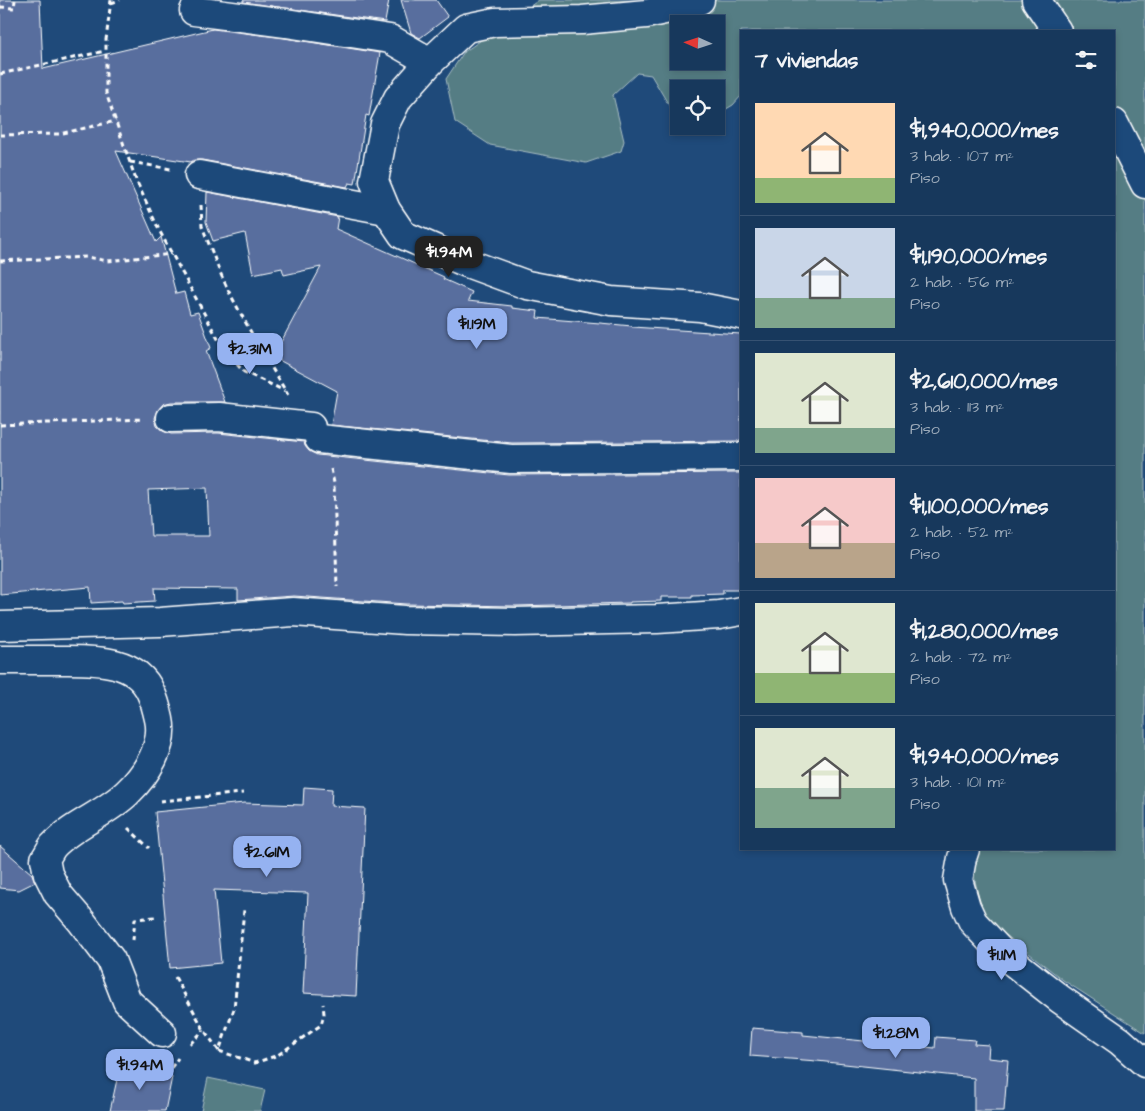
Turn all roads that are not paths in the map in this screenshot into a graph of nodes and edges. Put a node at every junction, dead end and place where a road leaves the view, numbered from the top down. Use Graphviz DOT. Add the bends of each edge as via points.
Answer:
graph roads {
  1 [pos="700,0"];
  2 [pos="1036,0"];
  3 [pos="194,12"];
  4 [pos="1056,30"];
  5 [pos="430,62"];
  6 [pos="1115,125"];
  7 [pos="199,174"];
  8 [pos="1145,184"];
  9 [pos="386,210"];
  10 [pos="740,315"];
  11 [pos="171,418"];
  12 [pos="740,457"];
  13 [pos="740,611"];
  14 [pos="0,626"];
  15 [pos="0,660"];
  16 [pos="965,850"];
  17 [pos="162,1033"];
  18 [pos="1145,1063"];
  1 -- 5 [label="street" via="646,14 582,20 495,22 466,28"];
  2 -- 4 [label="street"];
  3 -- 5 [label="street" via="390,39"];
  5 -- 9 [label="street" via="398,98 385,124 374,181"];
  6 -- 8 [label="street"];
  7 -- 9 [label="street"];
  9 -- 10 [label="street" via="403,235 527,285 611,301 700,307"];
  11 -- 12 [label="street" via="219,417 511,459"];
  13 -- 14 [label="street" via="719,616 657,619 515,622 404,620 293,612 160,622"];
  15 -- 17 [label="street" via="107,661 132,671 151,691 160,727 157,747 149,766 126,794 63,838 45,859 58,894 111,960 128,1001"];
  16 -- 18 [label="street" via="958,880 973,922 1004,956"];
}
